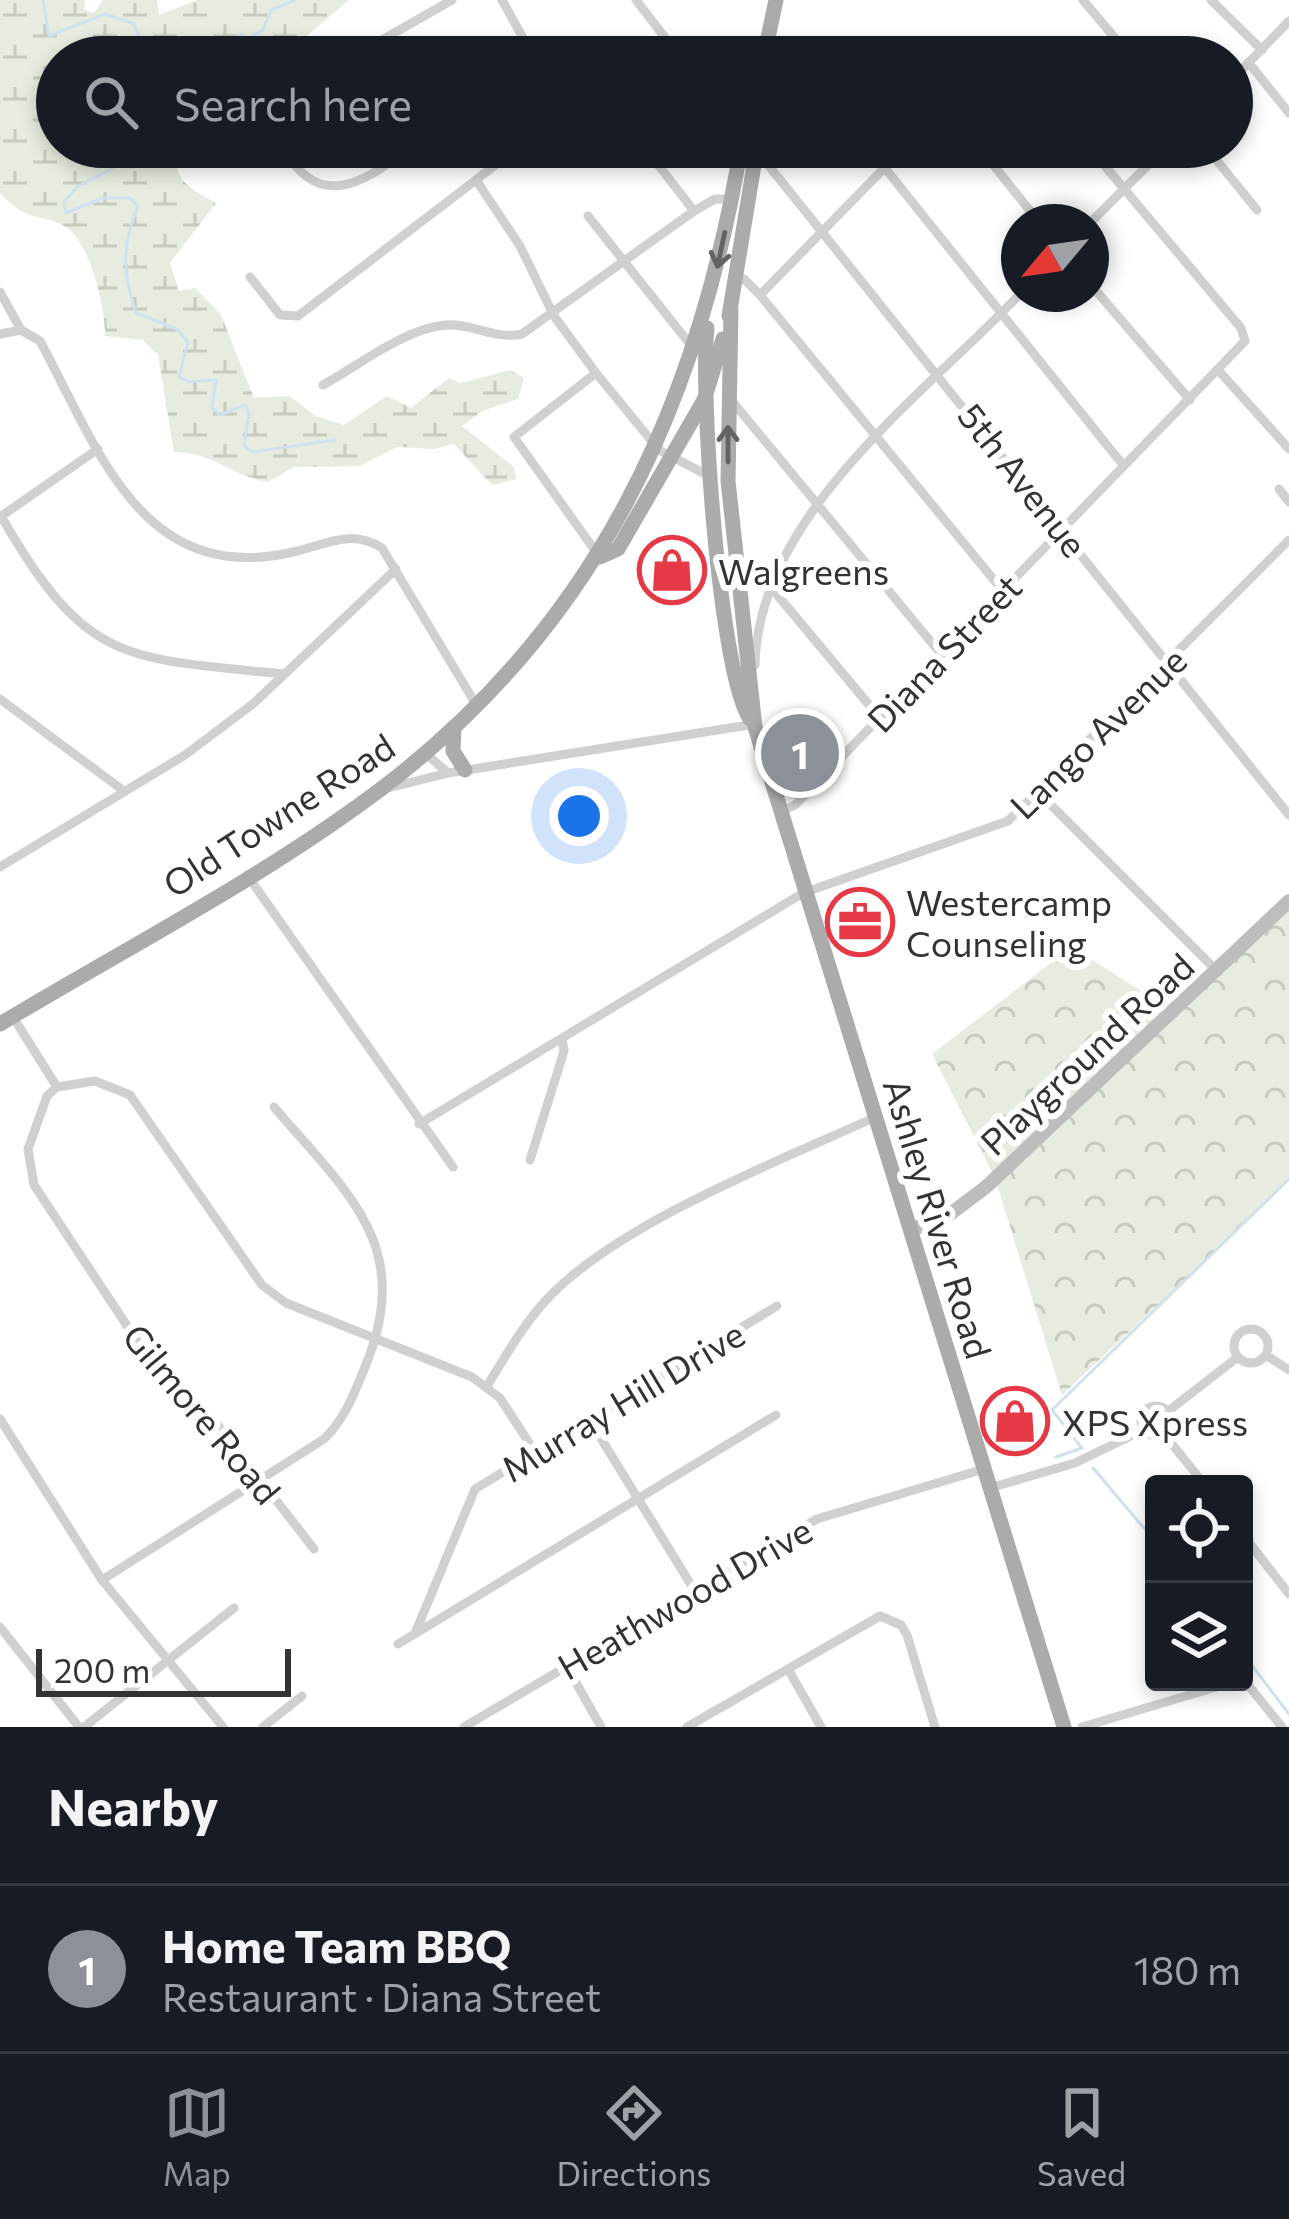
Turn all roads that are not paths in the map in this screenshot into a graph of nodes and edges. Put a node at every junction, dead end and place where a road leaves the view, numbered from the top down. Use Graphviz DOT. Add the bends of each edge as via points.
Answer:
graph roads {
  1 [pos="452,0"];
  2 [pos="502,0"];
  3 [pos="636,0"];
  4 [pos="776,0"];
  5 [pos="1083,0"];
  6 [pos="1211,0"];
  7 [pos="1289,21"];
  8 [pos="389,36"];
  9 [pos="522,36"];
  10 [pos="662,36"];
  11 [pos="773,36"];
  12 [pos="1113,36"];
  13 [pos="1248,36"];
  14 [pos="1253,41"];
  15 [pos="1262,50"];
  16 [pos="1253,59"];
  17 [pos="1253,68"];
  18 [pos="1289,112"];
  19 [pos="296,168"];
  20 [pos="379,168"];
  21 [pos="492,168"];
  22 [pos="661,168"];
  23 [pos="744,168"];
  24 [pos="749,168"];
  25 [pos="769,168"];
  26 [pos="885,168"];
  27 [pos="887,168"];
  28 [pos="996,168"];
  29 [pos="1106,168"];
  30 [pos="1145,168"];
  31 [pos="1223,168"];
  32 [pos="476,180"];
  33 [pos="1124,190"];
  34 [pos="731,200"];
  35 [pos="1025,204"];
  36 [pos="1109,205"];
  37 [pos="1257,210"];
  38 [pos="694,211"];
  39 [pos="588,216"];
  40 [pos="824,232"];
  41 [pos="624,264"];
  42 [pos="250,277"];
  43 [pos="735,279"];
  44 [pos="0,292"];
  45 [pos="760,295"];
  46 [pos="710,301"];
  47 [pos="1109,305"];
  48 [pos="1001,308"];
  49 [pos="731,309"];
  50 [pos="1004,312"];
  51 [pos="554,316"];
  52 [pos="21,329"];
  53 [pos="0,334"];
  54 [pos="693,349"];
  55 [pos="1219,370"];
  56 [pos="596,373"];
  57 [pos="941,375"];
  58 [pos="323,385"];
  59 [pos="728,397"];
  60 [pos="704,400"];
  61 [pos="1190,400"];
  62 [pos="878,437"];
  63 [pos="654,445"];
  64 [pos="98,449"];
  65 [pos="1289,449"];
  66 [pos="671,456"];
  67 [pos="1123,465"];
  68 [pos="711,477"];
  69 [pos="1279,489"];
  70 [pos="820,501"];
  71 [pos="1289,502"];
  72 [pos="0,517"];
  73 [pos="1064,529"];
  74 [pos="1289,540"];
  75 [pos="600,556"];
  76 [pos="780,562"];
  77 [pos="396,568"];
  78 [pos="769,585"];
  79 [pos="732,588"];
  80 [pos="1003,591"];
  81 [pos="941,654"];
  82 [pos="1168,664"];
  83 [pos="285,675"];
  84 [pos="0,700"];
  85 [pos="477,706"];
  86 [pos="880,718"];
  87 [pos="454,727"];
  88 [pos="755,727"];
  89 [pos="425,753"];
  90 [pos="457,771"];
  91 [pos="379,790"];
  92 [pos="124,791"];
  93 [pos="1039,793"];
  94 [pos="779,812"];
  95 [pos="1289,815"];
  96 [pos="0,866"];
  97 [pos="247,875"];
  98 [pos="803,893"];
  99 [pos="1289,901"];
  100 [pos="1218,972"];
  101 [pos="6,1020"];
  102 [pos="562,1040"];
  103 [pos="57,1087"];
  104 [pos="274,1107"];
  105 [pos="878,1116"];
  106 [pos="418,1124"];
  107 [pos="530,1160"];
  108 [pos="453,1167"];
  109 [pos="911,1230"];
  110 [pos="777,1306"];
  111 [pos="376,1339"];
  112 [pos="1266,1355"];
  113 [pos="1238,1358"];
  114 [pos="1289,1370"];
  115 [pos="487,1386"];
  116 [pos="1167,1412"];
  117 [pos="776,1415"];
  118 [pos="0,1419"];
  119 [pos="589,1419"];
  120 [pos="1143,1430"];
  121 [pos="1165,1434"];
  122 [pos="535,1452"];
  123 [pos="984,1469"];
  124 [pos="1197,1475"];
  125 [pos="263,1478"];
  126 [pos="990,1488"];
  127 [pos="638,1497"];
  128 [pos="1253,1548"];
  129 [pos="314,1549"];
  130 [pos="102,1580"];
  131 [pos="693,1588"];
  132 [pos="1289,1594"];
  133 [pos="234,1608"];
  134 [pos="0,1627"];
  135 [pos="416,1631"];
  136 [pos="398,1644"];
  137 [pos="169,1661"];
  138 [pos="566,1664"];
  139 [pos="788,1669"];
  140 [pos="1203,1691"];
  141 [pos="1253,1691"];
  142 [pos="302,1696"];
  143 [pos="82,1727"];
  144 [pos="223,1727"];
  145 [pos="263,1727"];
  146 [pos="464,1727"];
  147 [pos="602,1727"];
  148 [pos="687,1727"];
  149 [pos="821,1727"];
  150 [pos="935,1727"];
  151 [pos="1064,1727"];
  152 [pos="1082,1727"];
  153 [pos="1282,1727"];
  1 -- 8 [label="street"];
  2 -- 9 [label="street"];
  3 -- 10 [label="street"];
  4 -- 11 [label="main road"];
  5 -- 12 [label="street"];
  6 -- 13 [label="street"];
  7 -- 15 [label="street"];
  14 -- 15 [label="street"];
  15 -- 16 [label="street"];
  17 -- 18 [label="street"];
  19 -- 20 [label="street" via="322,187"];
  21 -- 32 [label="street"];
  22 -- 38 [label="street"];
  23 -- 34 [label="main road"];
  24 -- 43 [label="main road"];
  25 -- 40 [label="street, 5th Avenue"];
  26 -- 40 [label="street"];
  27 -- 48 [label="street"];
  28 -- 35 [label="street"];
  29 -- 33 [label="street"];
  30 -- 33 [label="street"];
  31 -- 37 [label="street"];
  32 -- 42 [label="street" via="298,316 280,315"];
  32 -- 51 [label="street"];
  33 -- 36 [label="street"];
  33 -- 55 [label="street, Diana Street" via="1241,328 1245,340"];
  34 -- 38 [label="street"];
  34 -- 46 [label="main road, one-way"];
  38 -- 41 [label="street"];
  39 -- 41 [label="street"];
  40 -- 45 [label="street"];
  40 -- 57 [label="street, 5th Avenue"];
  41 -- 51 [label="street"];
  41 -- 54 [label="street"];
  43 -- 45 [label="street"];
  43 -- 49 [label="main road"];
  44 -- 52 [label="street"];
  45 -- 62 [label="street"];
  46 -- 54 [label="main road"];
  46 -- 60 [label="main road, Ashley River Road"];
  47 -- 61 [label="street"];
  49 -- 59 [label="main road, Ashley River Road"];
  49 -- 60 [label="main road"];
  50 -- 57 [label="street"];
  50 -- 67 [label="street"];
  51 -- 56 [label="street"];
  51 -- 58 [label="street" via="504,338 436,327"];
  52 -- 53 [label="street"];
  52 -- 64 [label="street" via="40,341"];
  54 -- 63 [label="main road"];
  55 -- 61 [label="street, Diana Street"];
  55 -- 65 [label="street"];
  56 -- 63 [label="street"];
  56 -- 75 [label="street" via="514,437"];
  57 -- 62 [label="street"];
  57 -- 73 [label="street, 5th Avenue"];
  59 -- 70 [label="street"];
  79 -- 59 [label="main road, Ashley River Road, one-way"];
  60 -- 66 [label="main road"];
  60 -- 68 [label="main road, Ashley River Road"];
  61 -- 67 [label="street, Diana Street"];
  62 -- 70 [label="street"];
  62 -- 80 [label="street"];
  63 -- 66 [label="street"];
  63 -- 75 [label="main road"];
  64 -- 72 [label="street"];
  64 -- 77 [label="street" via="136,511 201,551 260,558 357,536 382,548"];
  66 -- 68 [label="street"];
  66 -- 75 [label="main road" via="617,549"];
  67 -- 73 [label="street, Diana Street"];
  68 -- 79 [label="main road, Ashley River Road"];
  69 -- 71 [label="street"];
  70 -- 76 [label="street"];
  70 -- 81 [label="street"];
  72 -- 83 [label="street" via="51,598 96,636 148,659"];
  73 -- 80 [label="street, Diana Street"];
  73 -- 82 [label="street, 5th Avenue"];
  74 -- 82 [label="street, Lango Avenue"];
  75 -- 85 [label="main road, Old Towne Road" via="555,621"];
  76 -- 78 [label="street"];
  76 -- 79 [label="street"];
  77 -- 83 [label="street"];
  77 -- 85 [label="street"];
  78 -- 79 [label="street"];
  78 -- 86 [label="street"];
  78 -- 88 [label="street" via="755,653"];
  79 -- 88 [label="main road, Ashley River Road" via="745,710"];
  80 -- 81 [label="street, Diana Street"];
  81 -- 86 [label="street, Diana Street"];
  82 -- 93 [label="street, Lango Avenue"];
  82 -- 95 [label="street, 5th Avenue"];
  83 -- 92 [label="street"];
  84 -- 92 [label="street"];
  85 -- 87 [label="main road, Old Towne Road"];
  86 -- 94 [label="street, Diana Street" via="795,806"];
  87 -- 89 [label="main road, Old Towne Road"];
  87 -- 90 [label="main road"];
  88 -- 90 [label="street"];
  88 -- 94 [label="main road, Ashley River Road"];
  89 -- 90 [label="street"];
  89 -- 91 [label="main road, Old Towne Road"];
  90 -- 91 [label="street"];
  91 -- 97 [label="main road, Old Towne Road"];
  92 -- 96 [label="street"];
  93 -- 98 [label="street, Lango Avenue" via="995,829"];
  93 -- 100 [label="street"];
  94 -- 98 [label="main road, Ashley River Road"];
  97 -- 101 [label="main road, Old Towne Road"];
  97 -- 106 [label="street"];
  98 -- 102 [label="street, Lango Avenue"];
  98 -- 105 [label="main road, Ashley River Road"];
  99 -- 100 [label="main road, Playground Road"];
  100 -- 109 [label="main road, Playground Road" via="986,1187"];
  101 -- 103 [label="street"];
  102 -- 106 [label="street, Lango Avenue"];
  102 -- 107 [label="street"];
  103 -- 111 [label="street" via="95,1081 130,1095 262,1285"];
  103 -- 125 [label="street, Gilmore Road" via="46,1096 28,1149 34,1186 145,1353"];
  104 -- 111 [label="street" via="367,1216 385,1295"];
  105 -- 109 [label="main road, Ashley River Road"];
  105 -- 115 [label="street" via="686,1205 578,1271 523,1329"];
  106 -- 108 [label="street"];
  109 -- 123 [label="main road, Ashley River Road"];
  110 -- 119 [label="street, Murray Hill Drive"];
  111 -- 115 [label="street"];
  111 -- 125 [label="street" via="335,1429"];
  112 -- 113 [label="street" via="1253,1364"];
  112 -- 113 [label="street" via="1264,1334 1248,1329 1235,1340"];
  112 -- 114 [label="street"];
  113 -- 116 [label="street"];
  115 -- 122 [label="street"];
  116 -- 120 [label="street" via="1144,1411"];
  116 -- 121 [label="street"];
  117 -- 127 [label="street"];
  118 -- 130 [label="street"];
  119 -- 122 [label="street, Murray Hill Drive"];
  119 -- 127 [label="street"];
  120 -- 121 [label="street"];
  120 -- 126 [label="street" via="1076,1463"];
  121 -- 124 [label="street"];
  122 -- 135 [label="street, Murray Hill Drive" via="475,1489 461,1510"];
  123 -- 126 [label="main road, Ashley River Road"];
  123 -- 131 [label="street, Heathwood Drive" via="817,1519"];
  125 -- 129 [label="street, Gilmore Road"];
  125 -- 130 [label="street"];
  126 -- 151 [label="main road, Ashley River Road"];
  127 -- 131 [label="street"];
  127 -- 135 [label="street"];
  128 -- 132 [label="street"];
  130 -- 137 [label="street"];
  131 -- 138 [label="street, Heathwood Drive"];
  133 -- 137 [label="street"];
  134 -- 143 [label="street"];
  135 -- 136 [label="street"];
  137 -- 143 [label="street"];
  137 -- 144 [label="street"];
  138 -- 146 [label="street, Heathwood Drive"];
  138 -- 147 [label="street"];
  139 -- 148 [label="street"];
  139 -- 149 [label="street"];
  139 -- 150 [label="street" via="874,1618 888,1619 907,1635"];
  140 -- 152 [label="street"];
  141 -- 153 [label="street"];
  142 -- 145 [label="street"];
}
